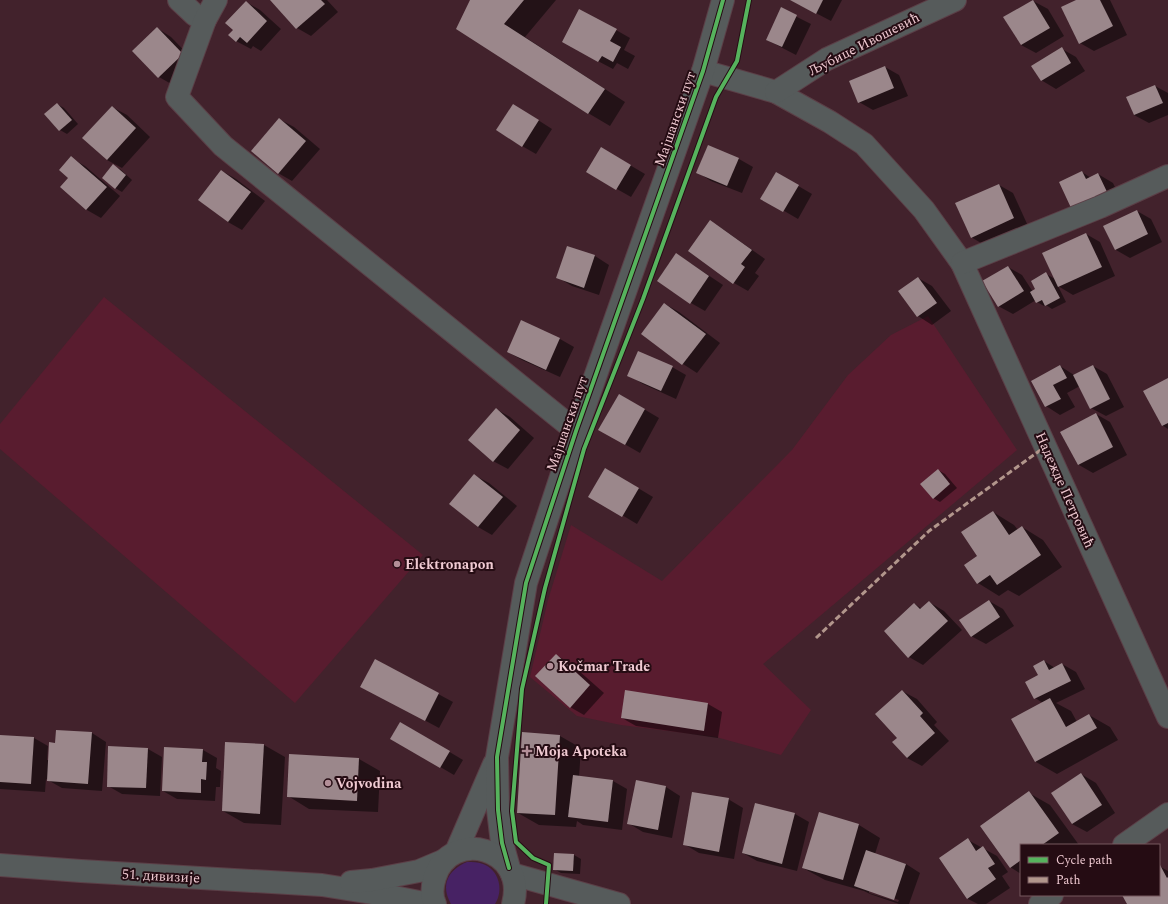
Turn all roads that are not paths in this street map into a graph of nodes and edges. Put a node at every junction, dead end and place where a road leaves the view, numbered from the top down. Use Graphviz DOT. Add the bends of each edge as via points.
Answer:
graph roads {
  1 [pos="179,0"];
  2 [pos="216,0"];
  3 [pos="723,0"];
  4 [pos="955,0"];
  5 [pos="205,20"];
  6 [pos="703,71"];
  7 [pos="776,92"];
  8 [pos="1168,176"];
  9 [pos="962,263"];
  10 [pos="576,431"];
  11 [pos="1168,717"];
  12 [pos="497,757"];
  13 [pos="1168,814"];
  14 [pos="1125,844"];
  15 [pos="450,856"];
  16 [pos="0,865"];
  17 [pos="510,871"];
  18 [pos="322,885"];
  19 [pos="1051,896"];
  20 [pos="616,903"];
  21 [pos="429,904"];
  22 [pos="435,904"];
  23 [pos="512,904"];
  24 [pos="591,904"];
  25 [pos="1040,904"];
  1 -- 5 [label="street" via="195,15"];
  2 -- 5 [label="street"];
  3 -- 6 [label="street, Мајшански пут"];
  4 -- 7 [label="street, Љубице Ивошевић" via="826,59"];
  5 -- 10 [label="street" via="177,98 223,146"];
  6 -- 7 [label="street, Надежде Петровић"];
  6 -- 10 [label="street, Мајшански пут"];
  7 -- 9 [label="street, Надежде Петровић" via="864,144 924,210"];
  8 -- 9 [label="street" via="1100,207"];
  9 -- 11 [label="street, Надежде Петровић"];
  10 -- 12 [label="street, Мајшански пут" via="526,583"];
  12 -- 15 [label="street, Мајшански пут"];
  12 -- 17 [label="street, Мајшански пут" via="498,810 502,843"];
  13 -- 14 [label="street"];
  15 -- 17 [label="street, 51. дивизије" via="468,849 480,849 491,852 501,859"];
  15 -- 18 [label="street, 51. дивизије" via="419,871 372,880"];
  15 -- 22 [label="street, Мајшански пут" via="436,871 432,884 432,898"];
  16 -- 18 [label="street, 51. дивизије"];
  17 -- 20 [label="street"];
  17 -- 23 [label="street, Мајшански пут" via="515,892"];
  18 -- 21 [label="street, 51. дивизије"];
  19 -- 25 [label="street"];
  20 -- 24 [label="street"];
}
